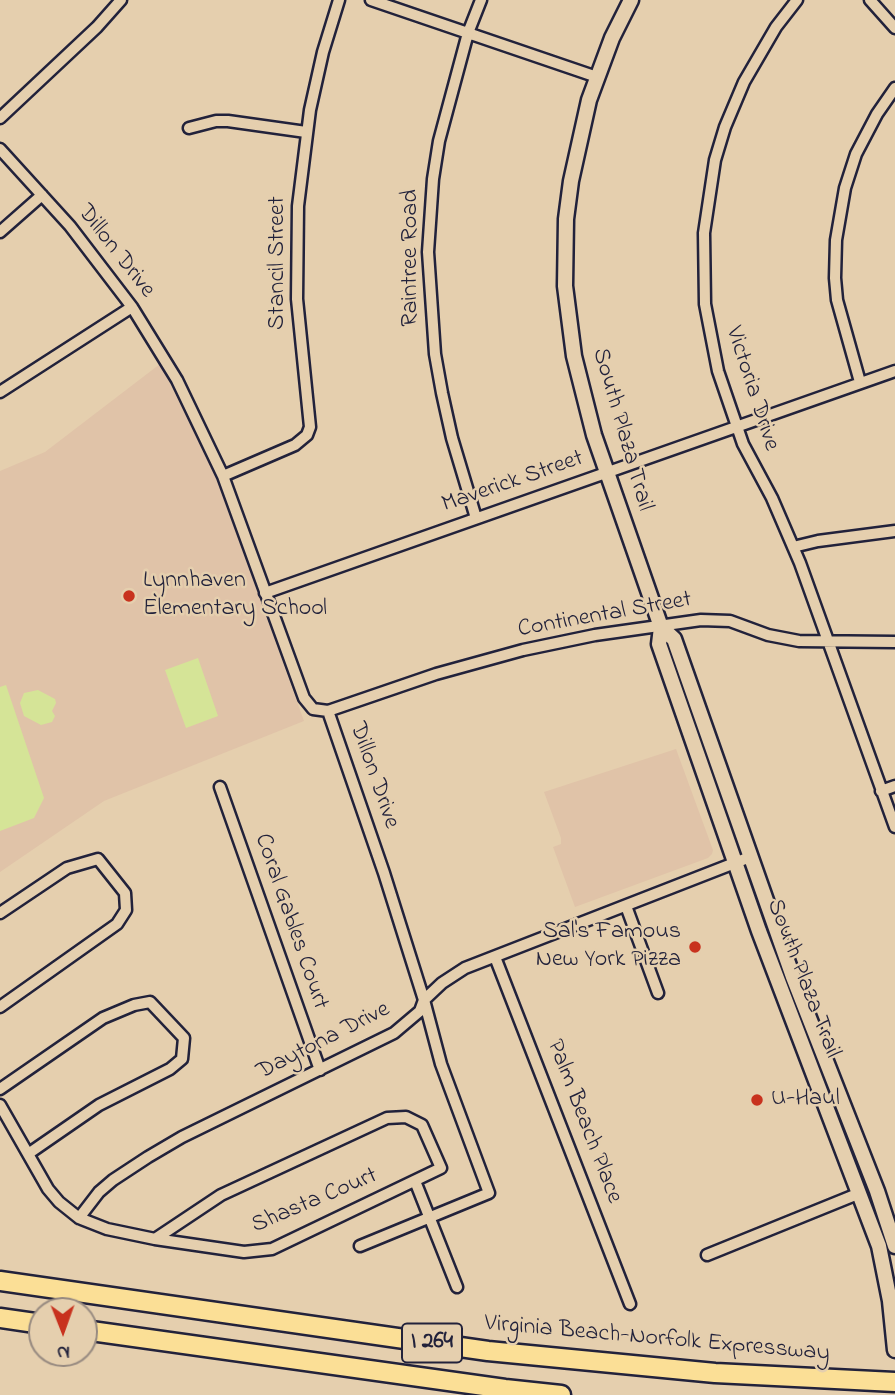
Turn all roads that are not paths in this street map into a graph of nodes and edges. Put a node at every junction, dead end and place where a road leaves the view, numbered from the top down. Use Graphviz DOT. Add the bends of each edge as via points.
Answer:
graph roads {
  1 [pos="121,0"];
  2 [pos="339,0"];
  3 [pos="371,0"];
  4 [pos="481,0"];
  5 [pos="631,0"];
  6 [pos="797,0"];
  7 [pos="870,0"];
  8 [pos="895,28"];
  9 [pos="468,33"];
  10 [pos="597,77"];
  11 [pos="895,88"];
  12 [pos="0,118"];
  13 [pos="189,128"];
  14 [pos="306,132"];
  15 [pos="0,149"];
  16 [pos="42,195"];
  17 [pos="0,232"];
  18 [pos="132,307"];
  19 [pos="895,371"];
  20 [pos="860,383"];
  21 [pos="0,392"];
  22 [pos="737,426"];
  23 [pos="607,472"];
  24 [pos="223,475"];
  25 [pos="477,518"];
  26 [pos="895,531"];
  27 [pos="793,547"];
  28 [pos="265,593"];
  29 [pos="661,627"];
  30 [pos="827,641"];
  31 [pos="895,642"];
  32 [pos="328,711"];
  33 [pos="895,786"];
  34 [pos="220,787"];
  35 [pos="881,791"];
  36 [pos="895,827"];
  37 [pos="750,857"];
  38 [pos="735,863"];
  39 [pos="626,906"];
  40 [pos="0,913"];
  41 [pos="495,957"];
  42 [pos="658,993"];
  43 [pos="424,1000"];
  44 [pos="0,1007"];
  45 [pos="320,1070"];
  46 [pos="0,1089"];
  47 [pos="0,1105"];
  48 [pos="28,1154"];
  49 [pos="415,1181"];
  50 [pos="860,1193"];
  51 [pos="429,1216"];
  52 [pos="79,1218"];
  53 [pos="155,1239"];
  54 [pos="895,1243"];
  55 [pos="360,1246"];
  56 [pos="879,1246"];
  57 [pos="707,1255"];
  58 [pos="0,1281"];
  59 [pos="457,1287"];
  60 [pos="630,1304"];
  61 [pos="0,1318"];
  62 [pos="28,1322"];
  63 [pos="98,1332"];
  64 [pos="895,1350"];
  65 [pos="895,1382"];
  66 [pos="561,1395"];
  1 -- 12 [label="street"];
  2 -- 14 [label="street, Stancil Street"];
  3 -- 9 [label="street"];
  4 -- 9 [label="street, Raintree Road"];
  5 -- 10 [label="main road, South Plaza Trail"];
  6 -- 22 [label="street, Victoria Drive" via="744,82 725,127 708,197 705,303 718,370"];
  7 -- 8 [label="street"];
  9 -- 10 [label="street"];
  9 -- 25 [label="street, Raintree Road" via="439,141 428,252 442,393"];
  10 -- 23 [label="main road, South Plaza Trail" via="571,181 565,286 582,396"];
  11 -- 20 [label="street" via="856,154 836,240 837,300"];
  13 -- 14 [label="street" via="228,121"];
  14 -- 24 [label="street, Stancil Street" via="297,218 297,299 310,427 295,445"];
  15 -- 16 [label="street, Dillon Drive"];
  16 -- 17 [label="street"];
  16 -- 18 [label="street, Dillon Drive"];
  18 -- 21 [label="street"];
  18 -- 24 [label="street, Dillon Drive" via="177,380"];
  19 -- 20 [label="street, Maverick Street"];
  20 -- 22 [label="street, Maverick Street"];
  22 -- 23 [label="street, Maverick Street"];
  22 -- 27 [label="street, Victoria Drive"];
  23 -- 25 [label="street, Maverick Street"];
  23 -- 29 [label="main road, South Plaza Trail"];
  24 -- 28 [label="street, Dillon Drive"];
  25 -- 28 [label="street, Maverick Street"];
  26 -- 27 [label="street"];
  27 -- 30 [label="street, Victoria Drive"];
  28 -- 32 [label="street, Dillon Drive" via="304,698 313,709"];
  29 -- 30 [label="street, Continental Street" via="716,619 779,638"];
  29 -- 32 [label="street, Continental Street" via="595,635 493,658"];
  29 -- 37 [label="main road, South Plaza Trail" via="674,639"];
  29 -- 38 [label="main road, South Plaza Trail" via="659,644"];
  30 -- 31 [label="street, Continental Street"];
  30 -- 35 [label="street, Victoria Drive"];
  32 -- 43 [label="street, Dillon Drive"];
  33 -- 35 [label="street"];
  34 -- 45 [label="street, Coral Gables Court"];
  35 -- 36 [label="street, Victoria Drive"];
  37 -- 38 [label="street, Daytona Drive"];
  37 -- 54 [label="main road, South Plaza Trail"];
  38 -- 39 [label="street, Daytona Drive"];
  38 -- 50 [label="main road, South Plaza Trail"];
  39 -- 41 [label="street, Daytona Drive"];
  39 -- 42 [label="street"];
  40 -- 44 [label="street" via="67,869 98,859 125,893 126,910 117,924"];
  41 -- 43 [label="street, Daytona Drive" via="454,974"];
  41 -- 60 [label="street, Palm Beach Place"];
  43 -- 45 [label="street, Daytona Drive" via="420,1011 394,1033"];
  43 -- 51 [label="street, Dillon Drive" via="441,1064 489,1193"];
  45 -- 52 [label="street, Daytona Drive" via="148,1157 99,1192"];
  46 -- 48 [label="street" via="126,1007 150,1002 184,1038 182,1059 170,1069 99,1105"];
  47 -- 48 [label="street"];
  48 -- 52 [label="street" via="48,1189"];
  49 -- 51 [label="street"];
  49 -- 53 [label="street, Shasta Court" via="272,1249 244,1252"];
  49 -- 53 [label="street, Shasta Court" via="441,1168 422,1125 406,1116 387,1118 221,1195"];
  50 -- 56 [label="main road, South Plaza Trail"];
  50 -- 57 [label="street"];
  51 -- 55 [label="street, Dillon Drive"];
  51 -- 59 [label="street"];
  52 -- 53 [label="street, Shasta Court"];
  54 -- 56 [label="street"];
  56 -- 64 [label="main road, South Plaza Trail"];
  58 -- 65 [label="highway, Virginia Beach-Norfolk Expressway / I 264" via="488,1351 715,1373"];
  61 -- 62 [label="highway"];
  63 -- 66 [label="highway, I 264"];
}
